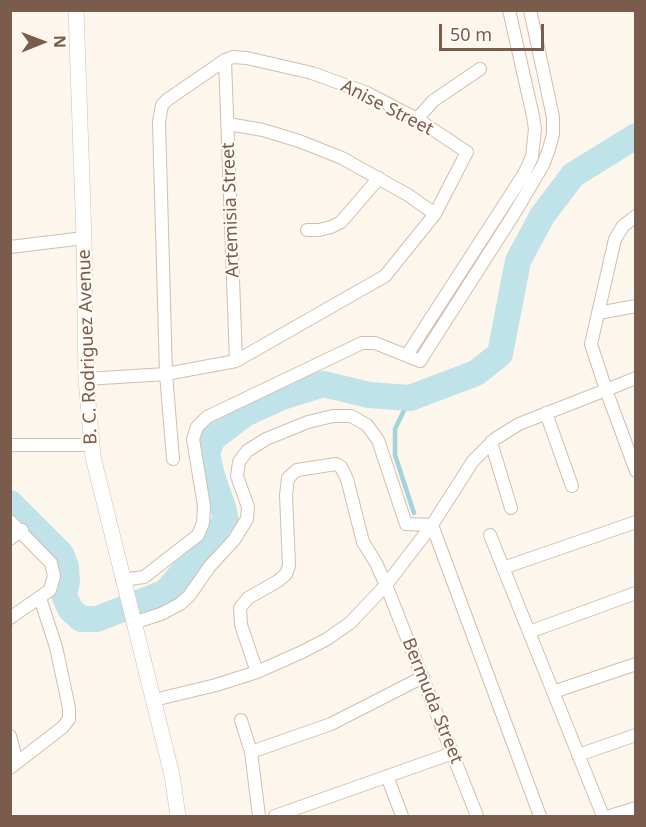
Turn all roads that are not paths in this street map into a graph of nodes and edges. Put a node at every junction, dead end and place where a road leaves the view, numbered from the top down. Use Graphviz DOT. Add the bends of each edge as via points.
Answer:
graph roads {
  1 [pos="76,10"];
  2 [pos="509,10"];
  3 [pos="530,10"];
  4 [pos="225,60"];
  5 [pos="480,69"];
  6 [pos="417,119"];
  7 [pos="228,124"];
  8 [pos="379,178"];
  9 [pos="435,214"];
  10 [pos="636,216"];
  11 [pos="307,230"];
  12 [pos="84,238"];
  13 [pos="10,247"];
  14 [pos="636,306"];
  15 [pos="598,313"];
  16 [pos="407,355"];
  17 [pos="236,361"];
  18 [pos="166,374"];
  19 [pos="636,378"];
  20 [pos="86,379"];
  21 [pos="606,390"];
  22 [pos="546,413"];
  23 [pos="491,442"];
  24 [pos="10,445"];
  25 [pos="92,445"];
  26 [pos="173,459"];
  27 [pos="636,471"];
  28 [pos="572,486"];
  29 [pos="511,508"];
  30 [pos="10,521"];
  31 [pos="636,522"];
  32 [pos="432,525"];
  33 [pos="22,530"];
  34 [pos="490,535"];
  35 [pos="10,539"];
  36 [pos="503,568"];
  37 [pos="123,582"];
  38 [pos="386,585"];
  39 [pos="636,593"];
  40 [pos="40,598"];
  41 [pos="10,618"];
  42 [pos="133,620"];
  43 [pos="529,632"];
  44 [pos="636,664"];
  45 [pos="257,672"];
  46 [pos="423,677"];
  47 [pos="553,692"];
  48 [pos="154,700"];
  49 [pos="241,720"];
  50 [pos="636,735"];
  51 [pos="10,736"];
  52 [pos="251,752"];
  53 [pos="453,753"];
  54 [pos="578,754"];
  55 [pos="14,765"];
  56 [pos="387,776"];
  57 [pos="636,808"];
  58 [pos="178,816"];
  59 [pos="260,816"];
  60 [pos="275,816"];
  61 [pos="402,816"];
  62 [pos="477,816"];
  63 [pos="540,816"];
  64 [pos="603,816"];
  65 [pos="610,816"];
  1 -- 12 [label="street, B. C. Rodriguez Avenue"];
  2 -- 16 [label="street" via="534,116 532,157 525,174"];
  3 -- 16 [label="street" via="553,117 549,149 514,214 420,361"];
  4 -- 6 [label="street, Anise Street" via="247,58 312,73 367,93"];
  4 -- 7 [label="street, Artemisia Street"];
  4 -- 18 [label="street" via="167,100 160,113"];
  5 -- 6 [label="street" via="433,101"];
  6 -- 9 [label="street, Anise Street" via="467,152"];
  7 -- 8 [label="street" via="299,141"];
  7 -- 17 [label="street, Artemisia Street"];
  8 -- 9 [label="street"];
  8 -- 11 [label="street" via="341,222"];
  9 -- 17 [label="street, Anise Street" via="385,276"];
  10 -- 15 [label="street" via="615,239"];
  12 -- 13 [label="street"];
  12 -- 20 [label="street, B. C. Rodriguez Avenue"];
  14 -- 15 [label="street"];
  15 -- 21 [label="street" via="591,344"];
  16 -- 37 [label="street" via="362,343 207,417 197,427 193,439 204,506 198,535 144,577"];
  17 -- 18 [label="street, Anise Street"];
  18 -- 20 [label="street, Anise Street"];
  18 -- 26 [label="street"];
  19 -- 21 [label="street"];
  20 -- 25 [label="street, B. C. Rodriguez Avenue"];
  21 -- 22 [label="street"];
  21 -- 27 [label="street"];
  22 -- 23 [label="street"];
  22 -- 28 [label="street"];
  23 -- 29 [label="street"];
  23 -- 32 [label="street" via="469,466"];
  24 -- 25 [label="street"];
  25 -- 37 [label="street, B. C. Rodriguez Avenue"];
  30 -- 33 [label="street"];
  31 -- 36 [label="street"];
  32 -- 38 [label="street"];
  32 -- 42 [label="street" via="406,524 378,440 367,425 351,416 308,422 247,451 239,462 237,476 248,507 247,519 234,540 180,604 161,614"];
  32 -- 63 [label="street"];
  33 -- 35 [label="street"];
  33 -- 40 [label="street" via="51,562 53,582"];
  34 -- 36 [label="street"];
  36 -- 43 [label="street"];
  37 -- 42 [label="street, B. C. Rodriguez Avenue"];
  38 -- 45 [label="street" via="350,623 327,639"];
  38 -- 45 [label="street, Bermuda Street" via="363,542 341,467 330,464 292,473 286,486 290,556 286,574 248,598 240,608 241,625"];
  38 -- 46 [label="street, Bermuda Street"];
  39 -- 43 [label="street"];
  40 -- 41 [label="street"];
  40 -- 55 [label="street" via="56,647 69,719"];
  42 -- 48 [label="street, B. C. Rodriguez Avenue"];
  43 -- 47 [label="street"];
  44 -- 47 [label="street"];
  45 -- 48 [label="street"];
  46 -- 52 [label="street" via="331,724"];
  46 -- 53 [label="street, Bermuda Street"];
  47 -- 54 [label="street"];
  48 -- 58 [label="street, B. C. Rodriguez Avenue"];
  49 -- 52 [label="street"];
  50 -- 54 [label="street"];
  51 -- 55 [label="street"];
  52 -- 59 [label="street"];
  53 -- 56 [label="street"];
  53 -- 62 [label="street, Bermuda Street"];
  54 -- 64 [label="street"];
  56 -- 60 [label="street"];
  56 -- 61 [label="street"];
  57 -- 65 [label="street"];
}
